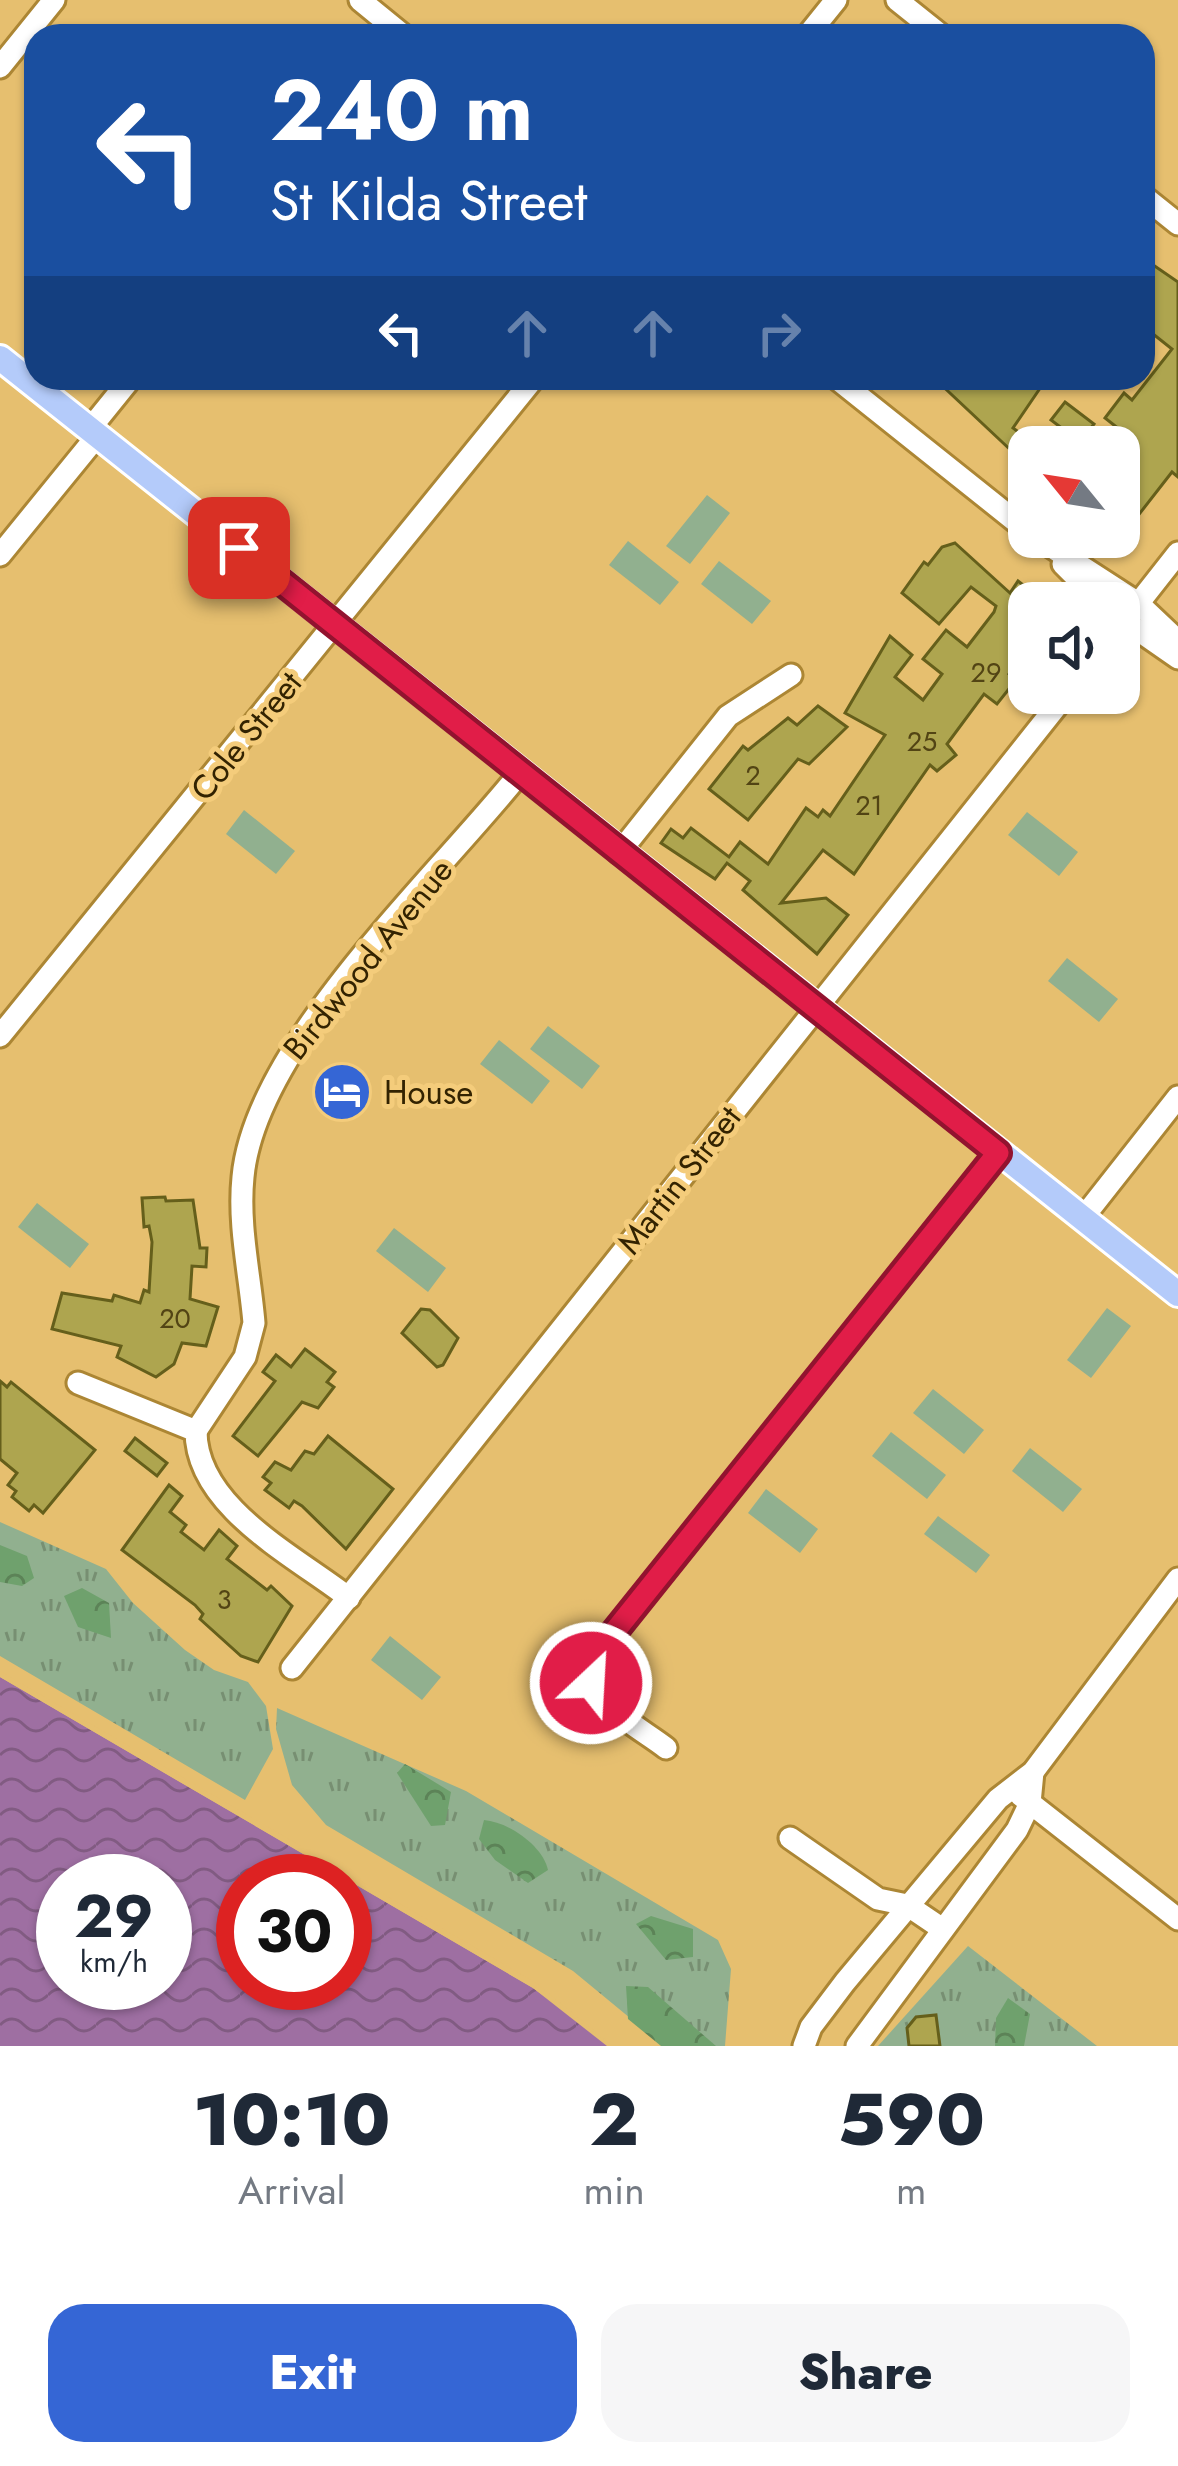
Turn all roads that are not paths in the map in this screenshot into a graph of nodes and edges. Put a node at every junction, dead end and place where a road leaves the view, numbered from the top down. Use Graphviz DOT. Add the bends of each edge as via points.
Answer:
graph roads {
  1 [pos="54,0"];
  2 [pos="836,0"];
  3 [pos="897,0"];
  4 [pos="35,24"];
  5 [pos="817,24"];
  6 [pos="927,24"];
  7 [pos="24,38"];
  8 [pos="0,68"];
  9 [pos="0,358"];
  10 [pos="24,377"];
  11 [pos="40,390"];
  12 [pos="123,390"];
  13 [pos="524,390"];
  14 [pos="851,390"];
  15 [pos="93,433"];
  16 [pos="1008,515"];
  17 [pos="1178,554"];
  18 [pos="0,555"];
  19 [pos="1057,558"];
  20 [pos="1059,558"];
  21 [pos="1081,582"];
  22 [pos="1086,582"];
  23 [pos="1140,599"];
  24 [pos="1140,624"];
  25 [pos="337,626"];
  26 [pos="1140,629"];
  27 [pos="1178,641"];
  28 [pos="1178,658"];
  29 [pos="791,675"];
  30 [pos="1050,714"];
  31 [pos="520,773"];
  32 [pos="620,853"];
  33 [pos="815,1007"];
  34 [pos="0,1036"];
  35 [pos="1178,1097"];
  36 [pos="998,1153"];
  37 [pos="1082,1220"];
  38 [pos="1178,1294"];
  39 [pos="78,1383"];
  40 [pos="196,1431"];
  41 [pos="1178,1579"];
  42 [pos="349,1598"];
  43 [pos="292,1668"];
  44 [pos="666,1748"];
  45 [pos="1033,1772"];
  46 [pos="1010,1787"];
  47 [pos="1030,1803"];
  48 [pos="790,1838"];
  49 [pos="907,1905"];
  50 [pos="1178,1919"];
  51 [pos="941,1928"];
  52 [pos="804,2046"];
  53 [pos="857,2046"];
  1 -- 4 [label="street"];
  2 -- 5 [label="street"];
  3 -- 6 [label="street"];
  7 -- 8 [label="street"];
  9 -- 10 [label="main road"];
  11 -- 15 [label="main road"];
  12 -- 15 [label="street"];
  13 -- 25 [label="street, Cole Street"];
  14 -- 16 [label="street"];
  15 -- 18 [label="street"];
  15 -- 25 [label="main road"];
  17 -- 23 [label="street"];
  19 -- 21 [label="street"];
  20 -- 22 [label="street"];
  24 -- 27 [label="street"];
  25 -- 31 [label="main road"];
  25 -- 34 [label="street, Cole Street"];
  26 -- 28 [label="street"];
  29 -- 32 [label="street" via="728,716"];
  30 -- 33 [label="street, Martin Street"];
  31 -- 32 [label="main road"];
  31 -- 40 [label="street, Birdwood Avenue" via="310,1024 267,1093 243,1178 250,1346"];
  32 -- 33 [label="main road"];
  33 -- 36 [label="main road"];
  33 -- 42 [label="street, Martin Street"];
  35 -- 37 [label="street"];
  36 -- 37 [label="main road"];
  36 -- 44 [label="street" via="595,1656 595,1690"];
  37 -- 38 [label="main road"];
  39 -- 40 [label="street"];
  40 -- 42 [label="street" via="200,1464 220,1497"];
  41 -- 45 [label="street"];
  42 -- 43 [label="street, Martin Street"];
  45 -- 46 [label="street"];
  45 -- 47 [label="street"];
  46 -- 47 [label="street"];
  46 -- 49 [label="street"];
  47 -- 50 [label="street"];
  47 -- 51 [label="street"];
  48 -- 49 [label="street" via="878,1899"];
  49 -- 51 [label="street"];
  49 -- 52 [label="street"];
  51 -- 53 [label="street"];
}
